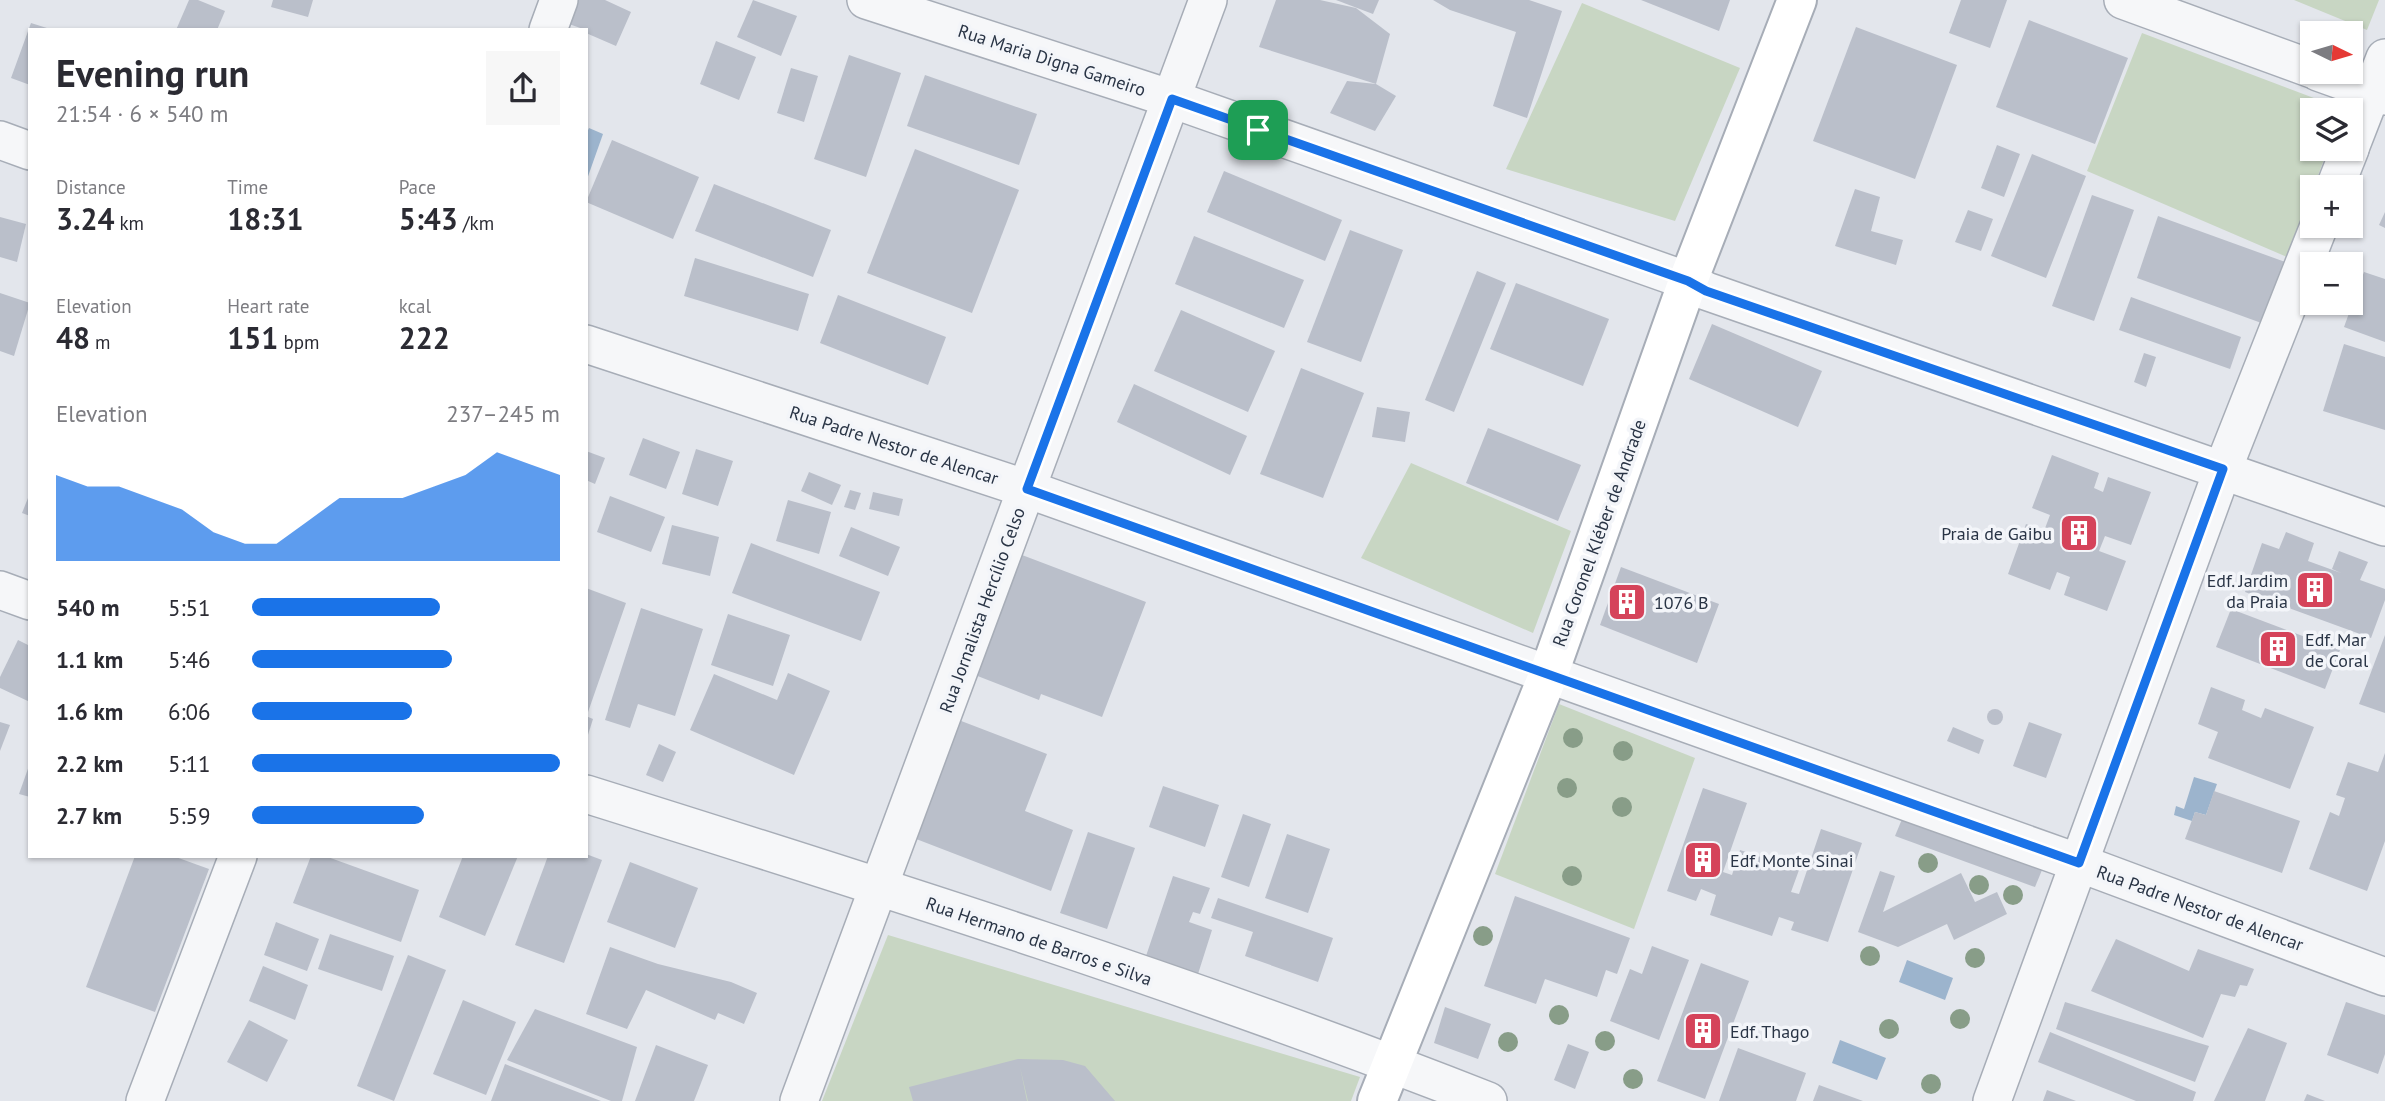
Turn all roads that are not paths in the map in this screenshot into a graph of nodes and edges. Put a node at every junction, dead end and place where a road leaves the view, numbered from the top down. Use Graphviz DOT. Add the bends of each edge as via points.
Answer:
graph roads {
  1 [pos="559,0"];
  2 [pos="866,0"];
  3 [pos="1208,0"];
  4 [pos="1797,0"];
  5 [pos="2123,0"];
  6 [pos="549,28"];
  7 [pos="2300,65"];
  8 [pos="2363,79"];
  9 [pos="2381,82"];
  10 [pos="1172,99"];
  11 [pos="2363,120"];
  12 [pos="0,141"];
  13 [pos="28,150"];
  14 [pos="2314,238"];
  15 [pos="1688,281"];
  16 [pos="588,345"];
  17 [pos="2223,469"];
  18 [pos="1027,489"];
  19 [pos="2385,527"];
  20 [pos="0,590"];
  21 [pos="28,600"];
  22 [pos="1549,673"];
  23 [pos="588,795"];
  24 [pos="236,858"];
  25 [pos="2079,863"];
  26 [pos="879,886"];
  27 [pos="2385,977"];
  28 [pos="1392,1063"];
  29 [pos="145,1101"];
  30 [pos="799,1101"];
  31 [pos="1377,1101"];
  32 [pos="1488,1101"];
  33 [pos="1992,1101"];
  1 -- 6 [label="street"];
  2 -- 10 [label="street, Rua Maria Digna Gameiro"];
  3 -- 10 [label="street, Rua Jornalista Hercílio Celso"];
  4 -- 15 [label="main road, Rua Coronel Kléber de Andrade"];
  5 -- 7 [label="street"];
  8 -- 9 [label="street"];
  9 -- 11 [label="street"];
  10 -- 15 [label="street, Rua Maria Digna Gameiro"];
  10 -- 18 [label="street, Rua Jornalista Hercílio Celso"];
  12 -- 13 [label="street"];
  14 -- 17 [label="street"];
  15 -- 17 [label="street, Rua Maria Digna Gameiro"];
  15 -- 22 [label="main road, Rua Coronel Kléber de Andrade"];
  16 -- 18 [label="street, Rua Padre Nestor de Alencar"];
  17 -- 19 [label="street, Rua Maria Digna Gameiro"];
  17 -- 25 [label="street"];
  18 -- 22 [label="street, Rua Padre Nestor de Alencar"];
  18 -- 26 [label="street, Rua Jornalista Hercílio Celso"];
  20 -- 21 [label="street"];
  22 -- 25 [label="street, Rua Padre Nestor de Alencar"];
  22 -- 28 [label="main road, Rua Coronel Kléber de Andrade"];
  23 -- 26 [label="street, Rua Hermano de Barros e Silva"];
  24 -- 29 [label="street"];
  25 -- 27 [label="street, Rua Padre Nestor de Alencar"];
  25 -- 33 [label="street"];
  26 -- 28 [label="street, Rua Hermano de Barros e Silva"];
  26 -- 30 [label="street, Rua Jornalista Hercílio Celso"];
  28 -- 31 [label="main road, Rua Coronel Kléber de Andrade"];
  28 -- 32 [label="street, Rua Hermano de Barros e Silva"];
}
